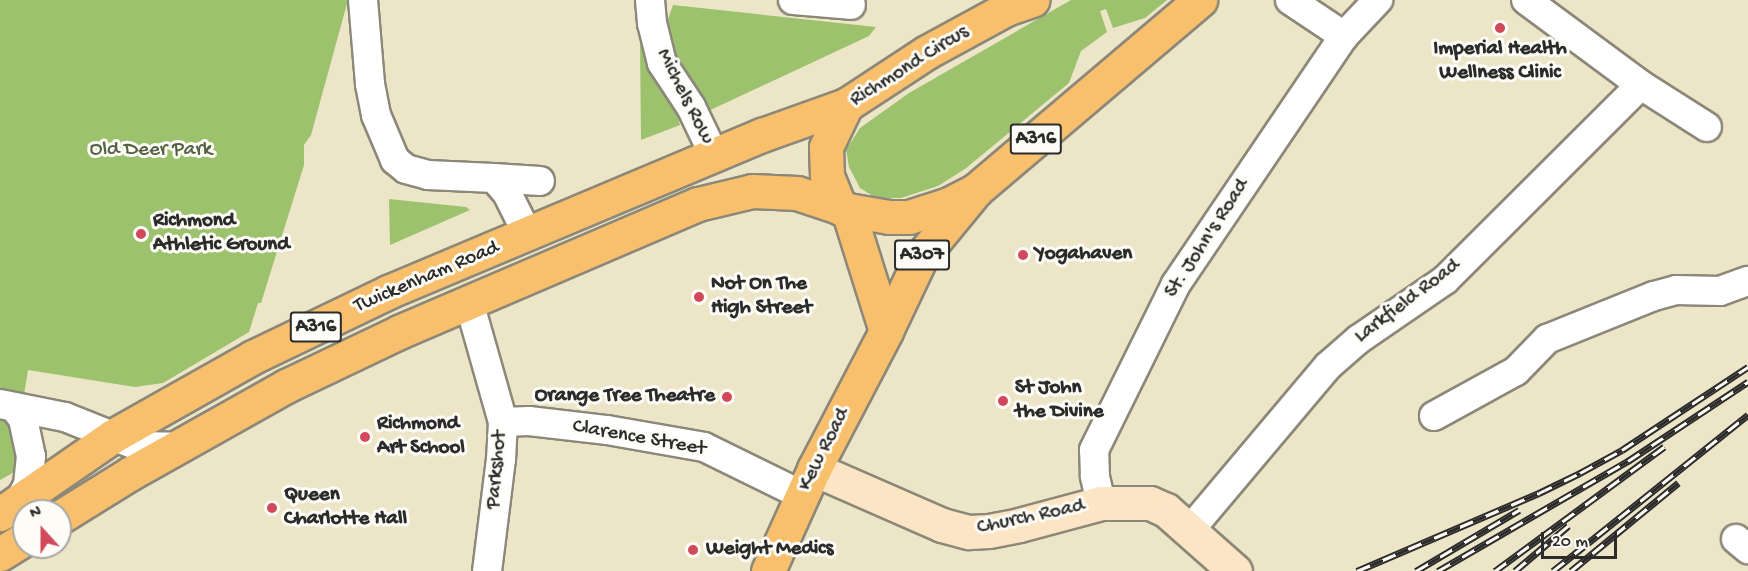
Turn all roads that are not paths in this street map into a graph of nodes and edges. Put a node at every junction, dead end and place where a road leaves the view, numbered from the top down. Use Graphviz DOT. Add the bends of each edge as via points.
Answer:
graph roads {
  1 [pos="363,0"];
  2 [pos="650,0"];
  3 [pos="793,0"];
  4 [pos="1290,0"];
  5 [pos="1378,0"];
  6 [pos="1526,0"];
  7 [pos="1011,2"];
  8 [pos="1196,2"];
  9 [pos="851,5"];
  10 [pos="1344,36"];
  11 [pos="1641,85"];
  12 [pos="846,105"];
  13 [pos="1707,126"];
  14 [pos="715,157"];
  15 [pos="494,178"];
  16 [pos="540,181"];
  17 [pos="976,190"];
  18 [pos="844,209"];
  19 [pos="528,235"];
  20 [pos="1748,280"];
  21 [pos="469,302"];
  22 [pos="886,331"];
  23 [pos="7,405"];
  24 [pos="1434,416"];
  25 [pos="503,422"];
  26 [pos="113,436"];
  27 [pos="177,447"];
  28 [pos="808,482"];
  29 [pos="1101,503"];
  30 [pos="9,507"];
  31 [pos="72,510"];
  32 [pos="1189,531"];
  33 [pos="487,571"];
  34 [pos="768,571"];
  35 [pos="1235,571"];
  1 -- 15 [label="street" via="376,115 395,160 406,169 428,175"];
  2 -- 14 [label="street, Michels Row" via="662,63 691,107"];
  3 -- 9 [label="street"];
  4 -- 10 [label="street"];
  5 -- 10 [label="street, St. John's Road"];
  6 -- 11 [label="street"];
  7 -- 12 [label="main road, Richmond Circus / A316"];
  8 -- 17 [label="main road, A316"];
  10 -- 29 [label="street, St. John's Road" via="1176,284 1094,450"];
  11 -- 13 [label="street"];
  11 -- 32 [label="street, Larkfield Road" via="1445,280 1359,339 1328,366"];
  12 -- 14 [label="main road, Twickenham Road / A316" via="762,135"];
  12 -- 18 [label="main road, Richmond Circus" via="826,147 827,176"];
  14 -- 19 [label="main road, Twickenham Road / A316"];
  15 -- 16 [label="street"];
  15 -- 19 [label="street" via="507,193"];
  17 -- 18 [label="main road, A316" via="947,205 909,216 889,217"];
  17 -- 22 [label="main road, A307" via="921,257"];
  18 -- 21 [label="main road, Twickenham Road / A316" via="797,193 752,191 727,196 687,208"];
  18 -- 22 [label="main road, A307"];
  19 -- 26 [label="main road, Twickenham Road / A316" via="387,292 274,347"];
  20 -- 24 [label="street" via="1720,291 1676,290 1654,296 1547,339 1516,371"];
  21 -- 25 [label="street, Parkshot"];
  21 -- 27 [label="main road, Twickenham Road / A316" via="286,386"];
  22 -- 28 [label="main road, Kew Road / A307"];
  23 -- 26 [label="street" via="65,417"];
  23 -- 30 [label="street" via="23,419 31,456 28,485"];
  25 -- 28 [label="street, Clarence Street" via="607,430 704,447"];
  25 -- 33 [label="street, Parkshot"];
  26 -- 27 [label="street" via="138,446"];
  26 -- 30 [label="main road, Twickenham Road / A316"];
  27 -- 31 [label="main road, Twickenham Road / A316"];
  28 -- 29 [label="street, Church Road" via="969,532 1019,525"];
  28 -- 34 [label="main road, Kew Road / A307"];
  29 -- 32 [label="street, Church Road" via="1150,503 1166,510"];
  32 -- 35 [label="street, Church Road"];
}
